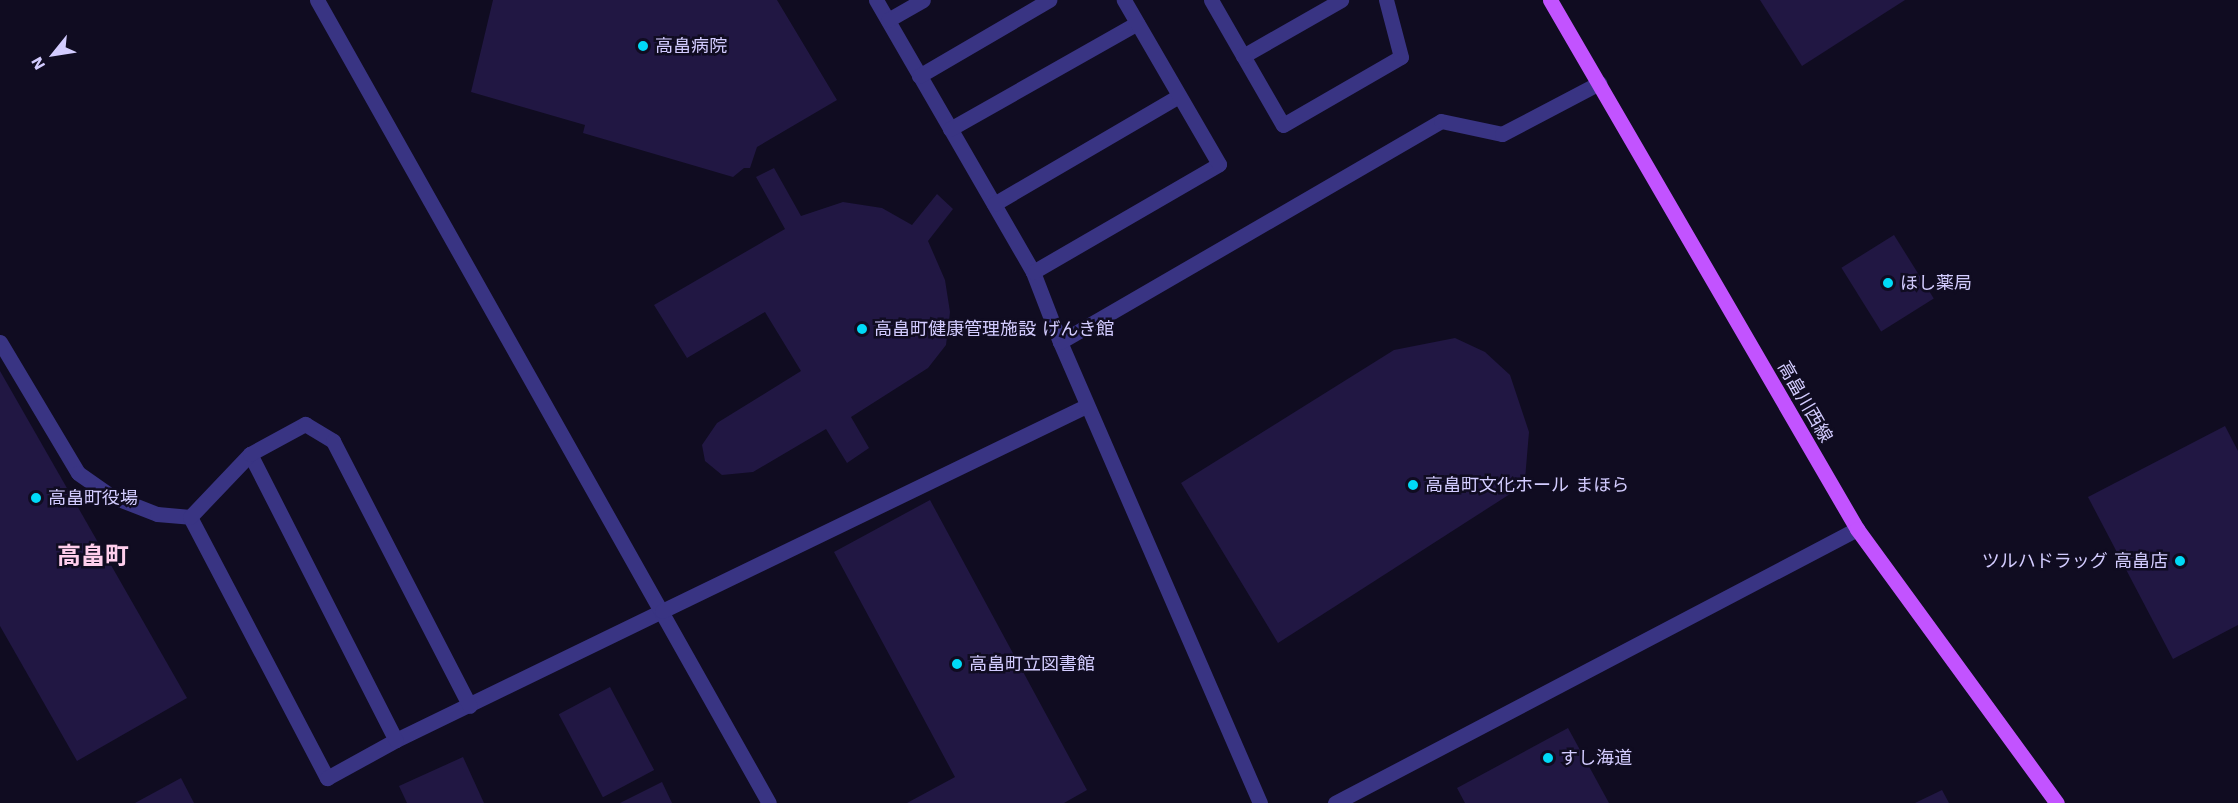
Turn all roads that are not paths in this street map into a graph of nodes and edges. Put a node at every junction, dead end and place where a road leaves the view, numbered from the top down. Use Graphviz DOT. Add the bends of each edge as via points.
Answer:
graph roads {
  1 [pos="317,0"];
  2 [pos="876,0"];
  3 [pos="923,0"];
  4 [pos="1049,0"];
  5 [pos="1124,0"];
  6 [pos="1211,0"];
  7 [pos="1341,0"];
  8 [pos="1386,0"];
  9 [pos="1550,0"];
  10 [pos="888,21"];
  11 [pos="1137,22"];
  12 [pos="1244,56"];
  13 [pos="919,76"];
  14 [pos="1599,83"];
  15 [pos="1179,96"];
  16 [pos="950,129"];
  17 [pos="994,204"];
  18 [pos="1033,273"];
  19 [pos="0,342"];
  20 [pos="1060,342"];
  21 [pos="1086,406"];
  22 [pos="250,454"];
  23 [pos="190,517"];
  24 [pos="1857,529"];
  25 [pos="662,611"];
  26 [pos="470,706"];
  27 [pos="396,740"];
  28 [pos="769,803"];
  29 [pos="1260,803"];
  30 [pos="1335,803"];
  31 [pos="2057,803"];
  1 -- 25 [label="street"];
  2 -- 10 [label="street"];
  3 -- 10 [label="street"];
  4 -- 13 [label="street"];
  5 -- 11 [label="street"];
  6 -- 12 [label="street"];
  7 -- 12 [label="street"];
  8 -- 12 [label="street" via="1401,57 1283,125"];
  9 -- 14 [label="main road, 高畠川西線"];
  10 -- 13 [label="street"];
  11 -- 15 [label="street"];
  11 -- 16 [label="street"];
  13 -- 16 [label="street"];
  14 -- 20 [label="street" via="1502,134 1441,121"];
  14 -- 24 [label="main road, 高畠川西線"];
  15 -- 17 [label="street"];
  15 -- 18 [label="street" via="1219,164"];
  16 -- 17 [label="street"];
  17 -- 18 [label="street"];
  18 -- 20 [label="street"];
  19 -- 23 [label="street" via="78,473 111,496 157,514"];
  20 -- 21 [label="street"];
  21 -- 25 [label="street"];
  21 -- 29 [label="street"];
  22 -- 23 [label="street"];
  22 -- 26 [label="street" via="305,424 333,441"];
  22 -- 27 [label="street"];
  23 -- 27 [label="street" via="327,778"];
  24 -- 30 [label="street"];
  24 -- 31 [label="main road, 高畠川西線"];
  25 -- 26 [label="street"];
  25 -- 28 [label="street"];
  26 -- 27 [label="street"];
}
